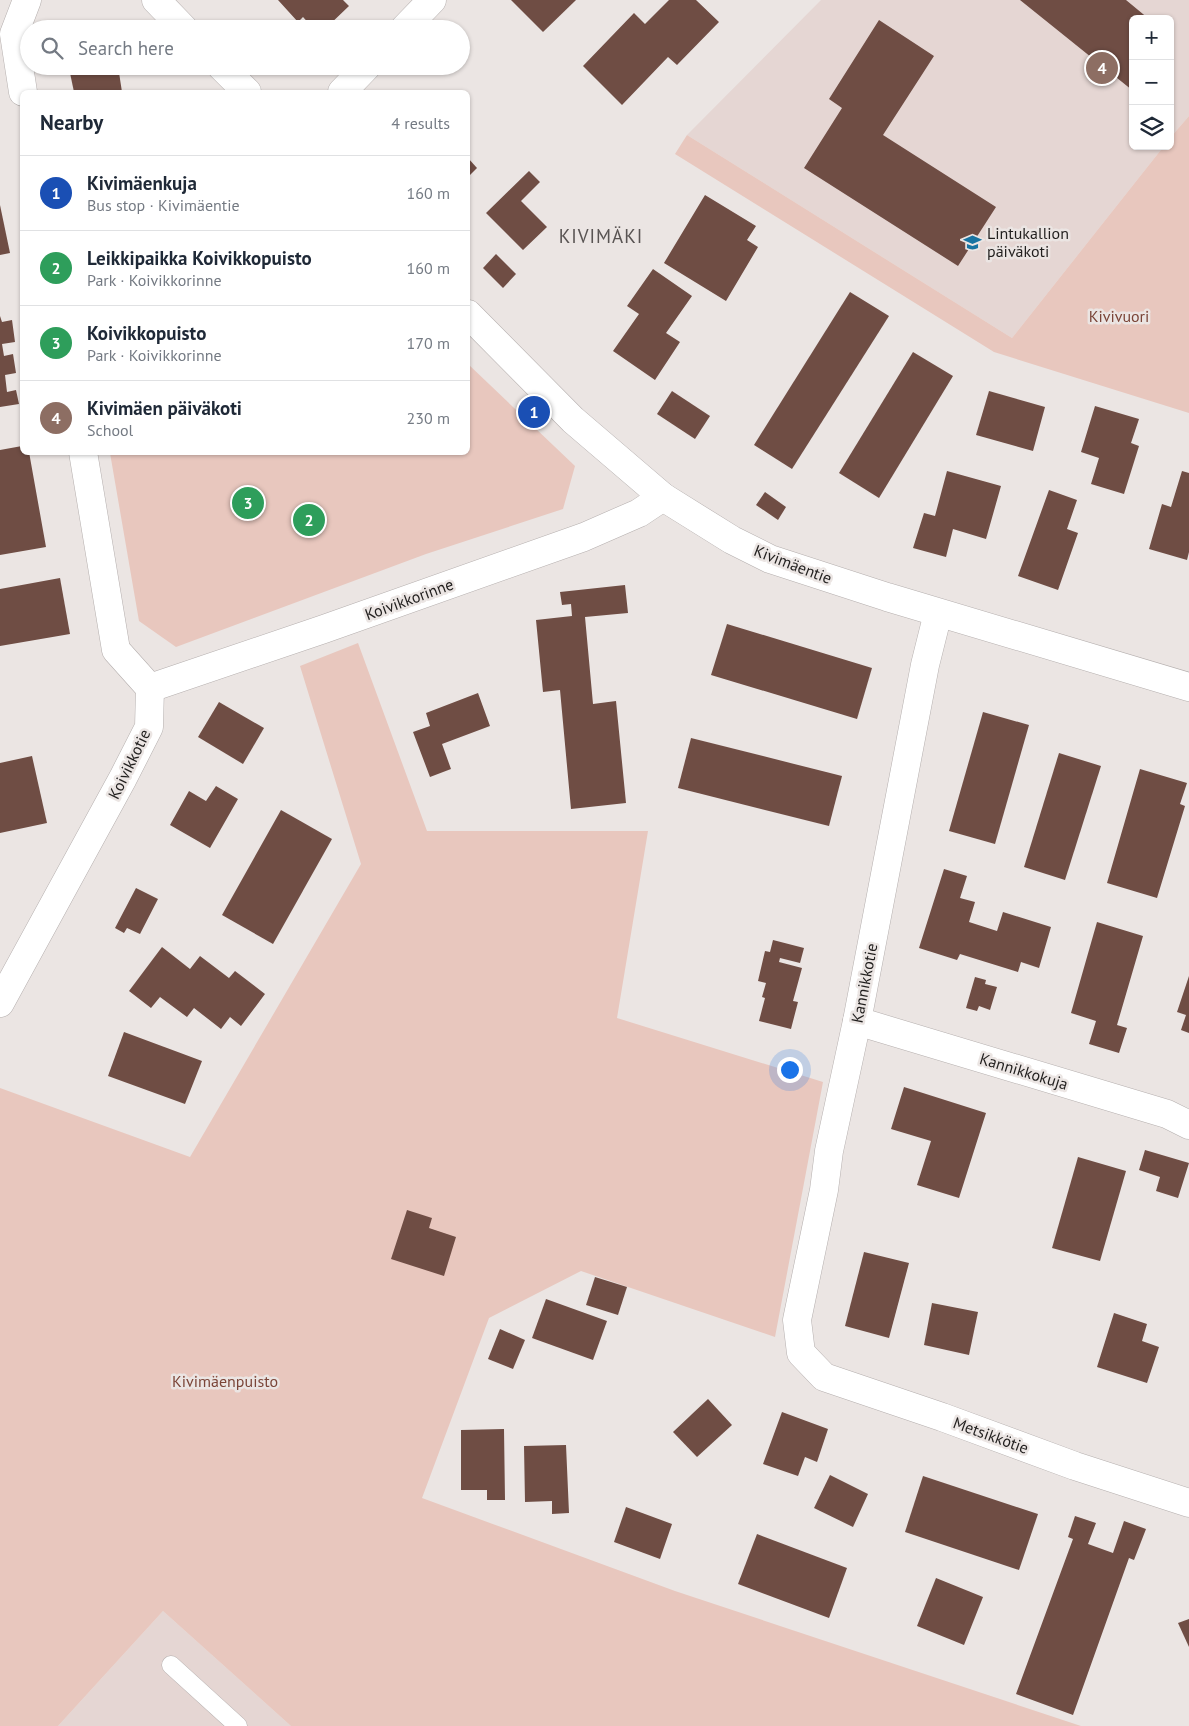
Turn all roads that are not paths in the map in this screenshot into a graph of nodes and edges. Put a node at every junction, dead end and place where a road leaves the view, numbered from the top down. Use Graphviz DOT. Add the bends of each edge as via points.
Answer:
graph roads {
  1 [pos="26,0"];
  2 [pos="156,0"];
  3 [pos="432,0"];
  4 [pos="175,20"];
  5 [pos="413,20"];
  6 [pos="20,69"];
  7 [pos="21,75"];
  8 [pos="230,75"];
  9 [pos="358,75"];
  10 [pos="24,90"];
  11 [pos="245,90"];
  12 [pos="344,90"];
  13 [pos="470,316"];
  14 [pos="84,455"];
  15 [pos="663,497"];
  16 [pos="938,613"];
  17 [pos="1189,687"];
  18 [pos="150,688"];
  19 [pos="0,1003"];
  20 [pos="857,1021"];
  21 [pos="1189,1125"];
  22 [pos="801,1353"];
  23 [pos="1189,1503"];
  24 [pos="171,1665"];
  25 [pos="238,1726"];
  1 -- 6 [label="street" via="14,34"];
  2 -- 4 [label="street"];
  3 -- 5 [label="street"];
  7 -- 10 [label="street"];
  8 -- 11 [label="street"];
  9 -- 12 [label="street"];
  13 -- 15 [label="street, Kivimäentie" via="573,420"];
  14 -- 18 [label="street" via="116,650"];
  15 -- 16 [label="street, Kivimäentie" via="770,559"];
  15 -- 18 [label="street, Koivikkorinne" via="639,513 584,537"];
  16 -- 17 [label="street, Kivimäentie"];
  16 -- 20 [label="street, Kannikkotie" via="925,665"];
  18 -- 19 [label="street, Koivikkotie" via="149,726"];
  20 -- 21 [label="street, Kannikkokuja" via="1167,1114"];
  20 -- 22 [label="street, Kannikkotie" via="797,1320"];
  22 -- 23 [label="street, Metsikkötie" via="824,1377"];
  24 -- 25 [label="lane"];
}
